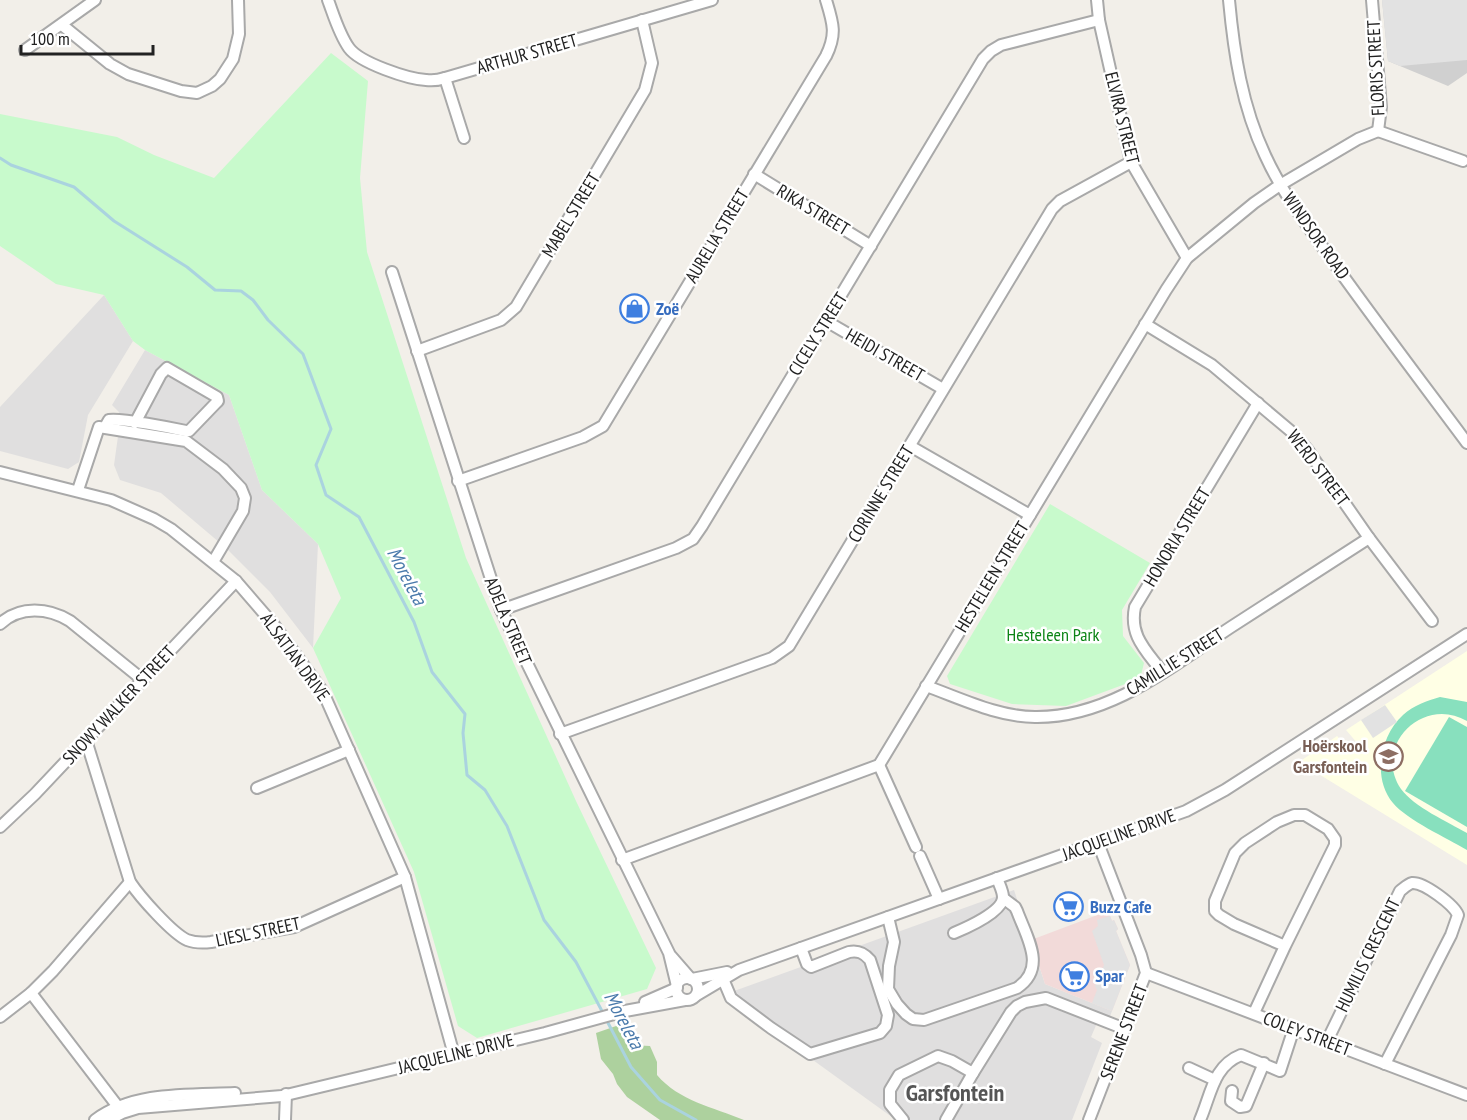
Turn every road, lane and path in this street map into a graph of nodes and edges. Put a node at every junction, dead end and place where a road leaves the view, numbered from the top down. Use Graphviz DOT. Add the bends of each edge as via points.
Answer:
graph roads {
  1 [pos="95,0"];
  2 [pos="238,0"];
  3 [pos="328,0"];
  4 [pos="712,0"];
  5 [pos="826,0"];
  6 [pos="1096,0"];
  7 [pos="1229,0"];
  8 [pos="1372,0"];
  9 [pos="642,20"];
  10 [pos="1099,20"];
  11 [pos="62,25"];
  12 [pos="25,50"];
  13 [pos="445,78"];
  14 [pos="1378,131"];
  15 [pos="464,138"];
  16 [pos="1131,162"];
  17 [pos="1466,162"];
  18 [pos="754,174"];
  19 [pos="1280,185"];
  20 [pos="871,246"];
  21 [pos="1187,258"];
  22 [pos="392,272"];
  23 [pos="826,321"];
  24 [pos="1145,324"];
  25 [pos="417,351"];
  26 [pos="943,389"];
  27 [pos="1258,403"];
  28 [pos="135,423"];
  29 [pos="101,428"];
  30 [pos="1467,443"];
  31 [pos="910,446"];
  32 [pos="0,472"];
  33 [pos="458,481"];
  34 [pos="78,490"];
  35 [pos="1030,515"];
  36 [pos="1369,538"];
  37 [pos="213,562"];
  38 [pos="236,581"];
  39 [pos="501,610"];
  40 [pos="1432,621"];
  41 [pos="0,624"];
  42 [pos="1467,634"];
  43 [pos="1162,672"];
  44 [pos="142,681"];
  45 [pos="926,686"];
  46 [pos="560,734"];
  47 [pos="87,740"];
  48 [pos="349,750"];
  49 [pos="879,765"];
  50 [pos="257,788"];
  51 [pos="0,827"];
  52 [pos="1098,843"];
  53 [pos="622,860"];
  54 [pos="405,877"];
  55 [pos="997,878"];
  56 [pos="130,882"];
  57 [pos="1003,898"];
  58 [pos="939,899"];
  59 [pos="888,917"];
  60 [pos="954,933"];
  61 [pos="1285,946"];
  62 [pos="801,948"];
  63 [pos="669,953"];
  64 [pos="739,970"];
  65 [pos="1146,973"];
  66 [pos="692,979"];
  67 [pos="723,979"];
  68 [pos="677,987"];
  69 [pos="32,993"];
  70 [pos="697,995"];
  71 [pos="685,1000"];
  72 [pos="620,1012"];
  73 [pos="1254,1013"];
  74 [pos="0,1017"];
  75 [pos="1294,1028"];
  76 [pos="1125,1029"];
  77 [pos="1327,1041"];
  78 [pos="454,1055"];
  79 [pos="1264,1063"];
  80 [pos="1385,1064"];
  81 [pos="1189,1068"];
  82 [pos="973,1073"];
  83 [pos="1215,1080"];
  84 [pos="1232,1091"];
  85 [pos="286,1094"];
  86 [pos="1467,1095"];
  87 [pos="120,1109"];
  88 [pos="96,1120"];
  89 [pos="109,1120"];
  90 [pos="285,1120"];
  91 [pos="903,1120"];
  92 [pos="946,1120"];
  93 [pos="1089,1120"];
  94 [pos="1200,1120"];
  1 -- 11 [label="street"];
  2 -- 11 [label="street" via="239,34 233,59 220,79 197,93 181,92 128,74"];
  3 -- 13 [label="street, ARTHUR STREET" via="348,46 359,58 422,80"];
  4 -- 9 [label="street, ARTHUR STREET"];
  5 -- 18 [label="street, AURELIA STREET" via="833,28 831,46"];
  6 -- 10 [label="street, ELVIRA STREET"];
  7 -- 19 [label="street, WINDSOR ROAD" via="1242,94"];
  8 -- 14 [label="street, FLORIS STREET" via="1381,107"];
  9 -- 13 [label="street, ARTHUR STREET"];
  9 -- 25 [label="street, MABEL STREET" via="652,63 645,90 516,307 501,320"];
  10 -- 16 [label="street, ELVIRA STREET"];
  10 -- 20 [label="street, CICELY STREET" via="1001,45 991,51"];
  11 -- 12 [label="street"];
  13 -- 15 [label="street"];
  14 -- 17 [label="street"];
  14 -- 19 [label="street, FLORIS STREET"];
  16 -- 21 [label="street, ELVIRA STREET"];
  16 -- 26 [label="street, CORINNE STREET" via="1065,198 1052,210"];
  18 -- 20 [label="street, RIKA STREET"];
  18 -- 33 [label="street, AURELIA STREET" via="603,426 583,437"];
  19 -- 21 [label="street, HESTELEEN STREET"];
  19 -- 30 [label="street, WINDSOR ROAD"];
  20 -- 23 [label="street, CICELY STREET"];
  21 -- 24 [label="street, HESTELEEN STREET"];
  22 -- 25 [label="street, ADELA STREET"];
  23 -- 26 [label="street, HEIDI STREET"];
  23 -- 39 [label="street, CICELY STREET" via="693,538 676,548"];
  24 -- 27 [label="street, WERD STREET" via="1205,360"];
  24 -- 35 [label="street, HESTELEEN STREET"];
  25 -- 33 [label="street, ADELA STREET"];
  26 -- 31 [label="street, CORINNE STREET"];
  27 -- 36 [label="street, WERD STREET" via="1301,441"];
  27 -- 43 [label="street, HONORIA STREET" via="1135,607 1134,629"];
  28 -- 28 [label="street" via="167,368 217,397 218,401 189,431"];
  28 -- 29 [label="street" via="109,420"];
  29 -- 34 [label="street"];
  29 -- 37 [label="street" via="186,441 241,488 245,498 241,517"];
  31 -- 35 [label="street"];
  31 -- 46 [label="street, CORINNE STREET" via="782,652"];
  32 -- 34 [label="street, ALSATIAN DRIVE"];
  33 -- 39 [label="street, ADELA STREET"];
  34 -- 37 [label="street, ALSATIAN DRIVE" via="153,519"];
  35 -- 45 [label="street, HESTELEEN STREET"];
  36 -- 40 [label="street, WERD STREET"];
  36 -- 43 [label="street, CAMILLIE STREET"];
  37 -- 38 [label="street, ALSATIAN DRIVE"];
  38 -- 44 [label="street, SNOWY WALKER STREET"];
  38 -- 48 [label="street, ALSATIAN DRIVE" via="316,682"];
  39 -- 46 [label="street, ADELA STREET"];
  41 -- 44 [label="street" via="24,611 44,610 59,615"];
  42 -- 52 [label="street, JACQUELINE DRIVE" via="1225,790 1185,811"];
  43 -- 45 [label="street, CAMILLIE STREET" via="1133,691 1054,717 1002,712"];
  44 -- 47 [label="street, SNOWY WALKER STREET"];
  45 -- 49 [label="street, HESTELEEN STREET"];
  46 -- 53 [label="street, ADELA STREET"];
  47 -- 51 [label="street, SNOWY WALKER STREET"];
  47 -- 56 [label="street, LIESL STREET"];
  48 -- 50 [label="street"];
  48 -- 54 [label="street, ALSATIAN DRIVE"];
  49 -- 53 [label="street"];
  49 -- 58 [label="street"];
  52 -- 55 [label="street, JACQUELINE DRIVE"];
  52 -- 65 [label="street, SERENE STREET"];
  53 -- 63 [label="street, ADELA STREET"];
  54 -- 56 [label="street, LIESL STREET" via="294,927 199,943 179,934"];
  54 -- 78 [label="street, ALSATIAN DRIVE"];
  55 -- 57 [label="street"];
  55 -- 58 [label="street, JACQUELINE DRIVE"];
  56 -- 69 [label="street"];
  57 -- 59 [label="street" via="1015,907 1033,956 1027,982 924,1020 913,1020 906,1014 888,989 894,942"];
  57 -- 60 [label="street" via="980,921"];
  58 -- 59 [label="street, JACQUELINE DRIVE"];
  59 -- 62 [label="street, JACQUELINE DRIVE"];
  61 -- 61 [label="street" via="1335,845 1328,829 1299,814 1277,822 1240,848 1231,860 1215,901 1215,910 1224,918"];
  61 -- 73 [label="street"];
  62 -- 64 [label="street, JACQUELINE DRIVE"];
  62 -- 67 [label="street" via="811,966 849,952 866,955 888,1015 883,1030 810,1054 731,998"];
  63 -- 66 [label="street, ADELA STREET"];
  63 -- 68 [label="street, ADELA STREET"];
  64 -- 66 [label="street, JACQUELINE DRIVE"];
  64 -- 67 [label="street, JACQUELINE DRIVE"];
  65 -- 73 [label="street, COLEY STREET"];
  65 -- 76 [label="street, SERENE STREET"];
  66 -- 68 [label="street" via="684,979"];
  66 -- 70 [label="street" via="697,984"];
  67 -- 70 [label="street, JACQUELINE DRIVE"];
  68 -- 71 [label="street" via="677,994"];
  68 -- 72 [label="street, JACQUELINE DRIVE"];
  69 -- 74 [label="street"];
  69 -- 87 [label="street"];
  70 -- 71 [label="street"];
  71 -- 72 [label="street, JACQUELINE DRIVE"];
  72 -- 78 [label="street, JACQUELINE DRIVE"];
  73 -- 75 [label="street, COLEY STREET"];
  75 -- 77 [label="street, COLEY STREET"];
  75 -- 79 [label="street" via="1280,1071"];
  76 -- 82 [label="street" via="1046,998 1025,1002 1011,1012"];
  76 -- 93 [label="street, SERENE STREET"];
  77 -- 80 [label="street, COLEY STREET"];
  77 -- 80 [label="street, HUMILIS CRESCENT" via="1400,891 1412,883 1419,884 1451,904 1458,915"];
  78 -- 85 [label="street, JACQUELINE DRIVE"];
  79 -- 83 [label="street" via="1241,1055 1224,1066"];
  79 -- 84 [label="street" via="1246,1106 1232,1101"];
  80 -- 86 [label="street, COLEY STREET"];
  81 -- 83 [label="street"];
  82 -- 91 [label="street" via="938,1056 906,1070 889,1095 891,1108"];
  82 -- 92 [label="street"];
  83 -- 94 [label="street"];
  85 -- 87 [label="street, JACQUELINE DRIVE" via="277,1091 141,1099"];
  85 -- 90 [label="street"];
  87 -- 88 [label="street, JACQUELINE DRIVE"];
  87 -- 89 [label="street, JACQUELINE DRIVE"];
}
